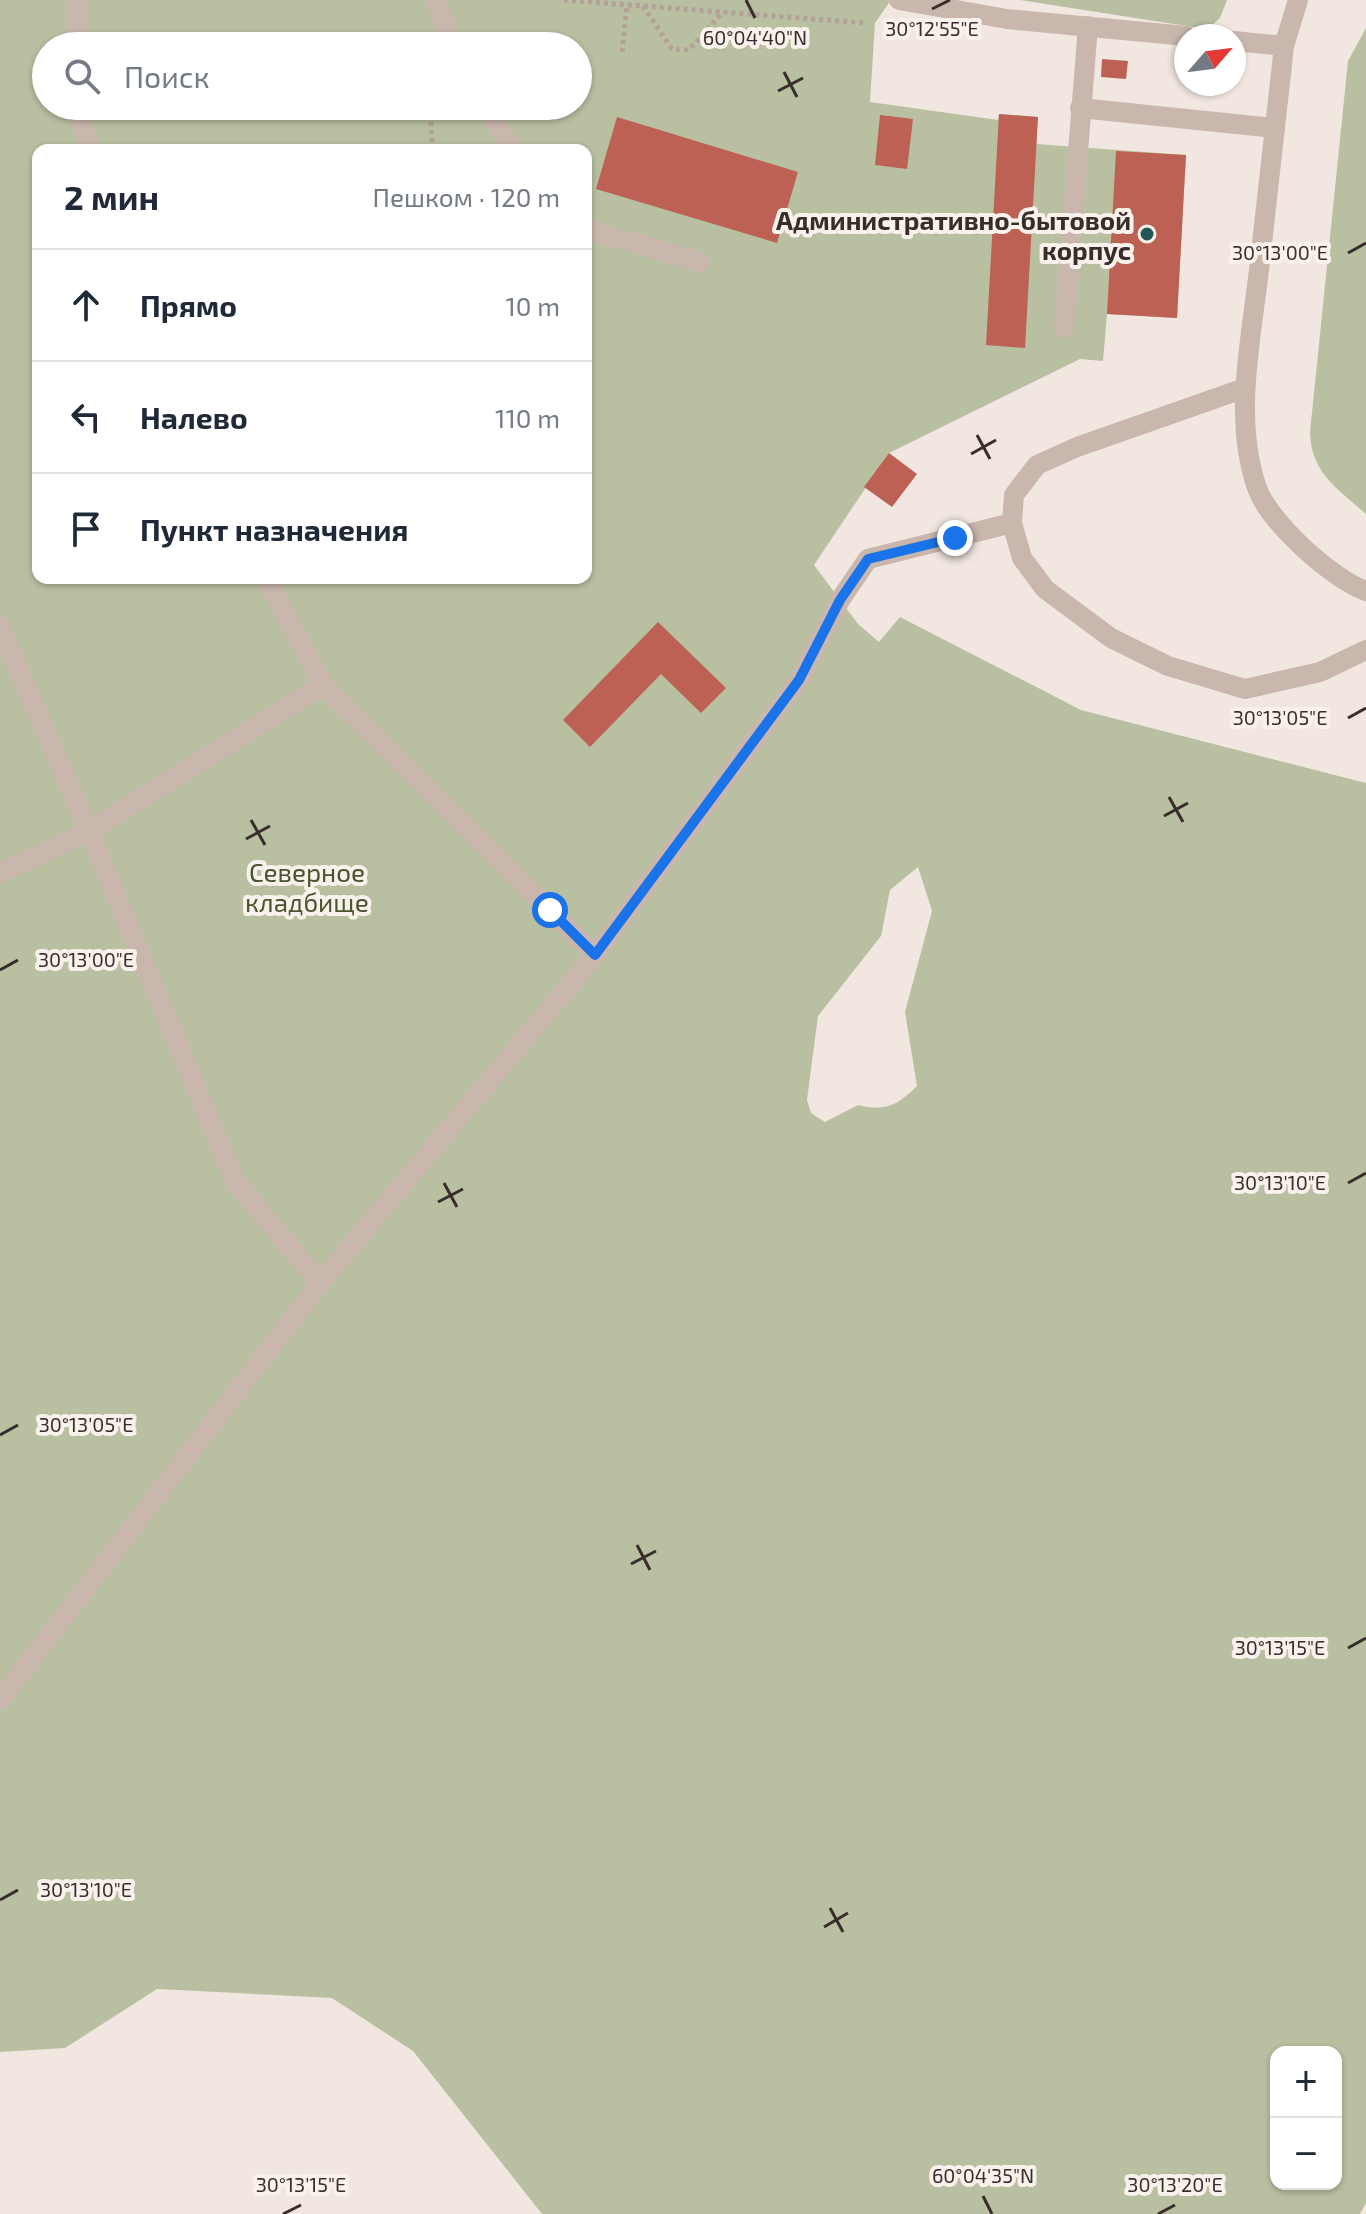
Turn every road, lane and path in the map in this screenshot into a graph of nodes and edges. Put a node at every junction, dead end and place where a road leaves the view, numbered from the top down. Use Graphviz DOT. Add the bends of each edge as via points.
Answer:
graph roads {
  1 [pos="78,0"];
  2 [pos="436,0"];
  3 [pos="564,0"];
  4 [pos="899,0"];
  5 [pos="1298,0"];
  6 [pos="627,5"];
  7 [pos="643,6"];
  8 [pos="722,12"];
  9 [pos="866,23"];
  10 [pos="1088,26"];
  11 [pos="77,32"];
  12 [pos="448,32"];
  13 [pos="1174,35"];
  14 [pos="1246,42"];
  15 [pos="1284,46"];
  16 [pos="622,52"];
  17 [pos="1080,108"];
  18 [pos="81,120"];
  19 [pos="431,120"];
  20 [pos="494,120"];
  21 [pos="1275,128"];
  22 [pos="432,142"];
  23 [pos="89,144"];
  24 [pos="509,144"];
  25 [pos="592,231"];
  26 [pos="700,262"];
  27 [pos="1064,328"];
  28 [pos="1245,388"];
  29 [pos="1012,523"];
  30 [pos="269,584"];
  31 [pos="1366,591"];
  32 [pos="0,627"];
  33 [pos="1366,650"];
  34 [pos="323,685"];
  35 [pos="89,831"];
  36 [pos="0,873"];
  37 [pos="595,955"];
  38 [pos="320,1283"];
  39 [pos="0,1700"];
  1 -- 11 [label="street"];
  2 -- 12 [label="street"];
  3 -- 6 [label="path"];
  4 -- 10 [label="street" via="1007,19"];
  5 -- 15 [label="street"];
  6 -- 7 [label="path"];
  6 -- 16 [label="path"];
  7 -- 8 [label="path"];
  7 -- 8 [label="path" via="672,49 689,50"];
  8 -- 9 [label="path"];
  10 -- 13 [label="street"];
  10 -- 17 [label="street"];
  14 -- 15 [label="street"];
  15 -- 21 [label="street"];
  17 -- 21 [label="street"];
  17 -- 27 [label="street"];
  18 -- 23 [label="street"];
  19 -- 22 [label="path"];
  20 -- 24 [label="street"];
  21 -- 28 [label="street"];
  25 -- 26 [label="street"];
  28 -- 29 [label="street" via="1037,465 1014,495"];
  28 -- 31 [label="street" via="1248,448 1258,490 1317,561"];
  29 -- 33 [label="street" via="1022,558 1045,589 1111,638 1168,666 1245,689 1320,672"];
  29 -- 37 [label="street" via="868,559 840,600 799,680"];
  30 -- 34 [label="street"];
  32 -- 35 [label="street"];
  34 -- 35 [label="street"];
  34 -- 37 [label="street"];
  35 -- 36 [label="street"];
  35 -- 38 [label="street" via="235,1181"];
  37 -- 38 [label="street"];
  38 -- 39 [label="street"];
}
